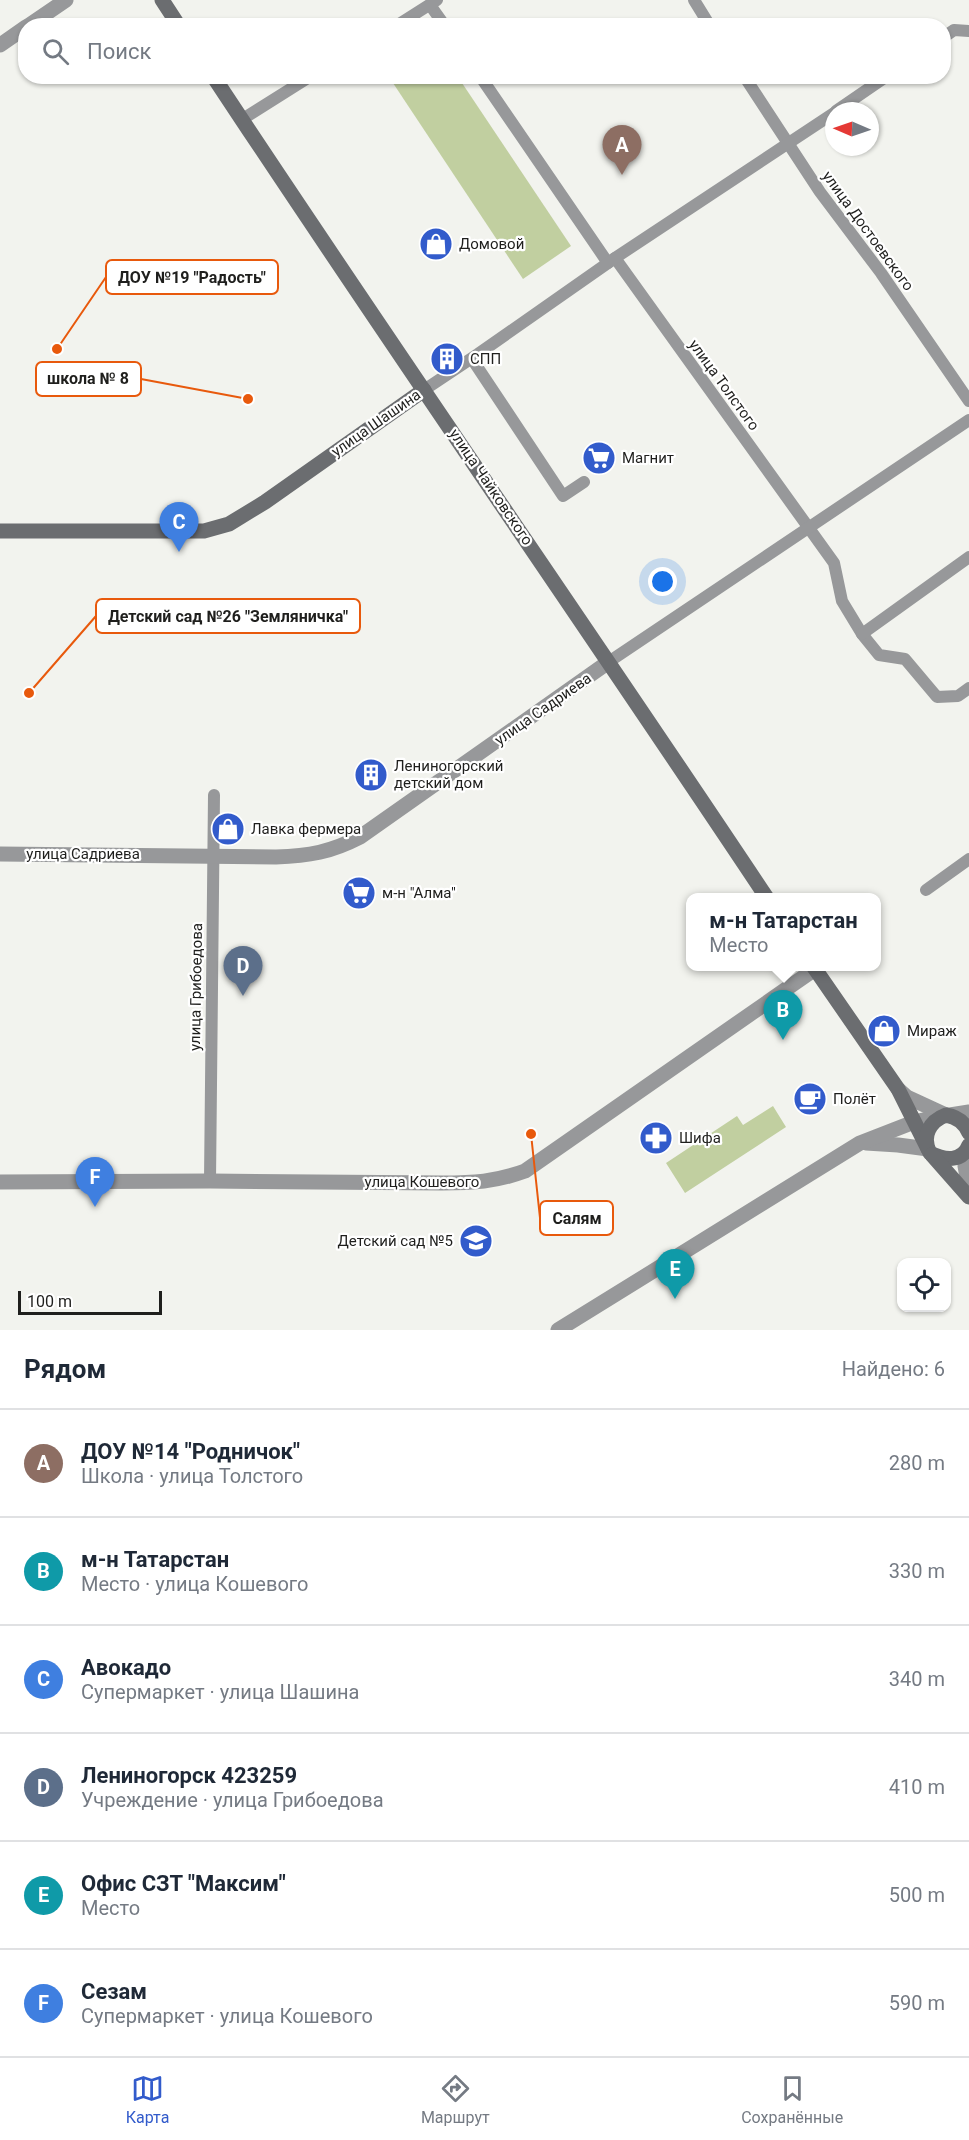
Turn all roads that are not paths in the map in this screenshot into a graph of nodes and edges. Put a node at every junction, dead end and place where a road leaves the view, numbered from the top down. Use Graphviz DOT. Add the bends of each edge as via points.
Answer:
graph roads {
  1 [pos="66,0"];
  2 [pos="162,0"];
  3 [pos="694,0"];
  4 [pos="434,2"];
  5 [pos="39,18"];
  6 [pos="174,18"];
  7 [pos="409,18"];
  8 [pos="441,18"];
  9 [pos="705,18"];
  10 [pos="969,31"];
  11 [pos="18,32"];
  12 [pos="951,34"];
  13 [pos="0,45"];
  14 [pos="218,84"];
  15 [pos="298,84"];
  16 [pos="486,84"];
  17 [pos="749,84"];
  18 [pos="875,84"];
  19 [pos="849,102"];
  20 [pos="825,119"];
  21 [pos="242,120"];
  22 [pos="789,144"];
  23 [pos="612,260"];
  24 [pos="472,358"];
  25 [pos="424,390"];
  26 [pos="969,401"];
  27 [pos="969,420"];
  28 [pos="584,482"];
  29 [pos="808,529"];
  30 [pos="0,531"];
  31 [pos="969,557"];
  32 [pos="862,634"];
  33 [pos="610,661"];
  34 [pos="969,688"];
  35 [pos="214,795"];
  36 [pos="0,854"];
  37 [pos="215,855"];
  38 [pos="969,859"];
  39 [pos="926,890"];
  40 [pos="764,893"];
  41 [pos="810,971"];
  42 [pos="816,971"];
  43 [pos="898,1089"];
  44 [pos="969,1112"];
  45 [pos="948,1115"];
  46 [pos="914,1122"];
  47 [pos="969,1133"];
  48 [pos="860,1143"];
  49 [pos="968,1148"];
  50 [pos="929,1151"];
  51 [pos="210,1181"];
  52 [pos="0,1182"];
  53 [pos="969,1188"];
  54 [pos="969,1197"];
  55 [pos="558,1330"];
  1 -- 5 [label="street"];
  2 -- 6 [label="main road"];
  3 -- 9 [label="street"];
  4 -- 7 [label="street"];
  4 -- 8 [label="street"];
  10 -- 12 [label="street"];
  11 -- 13 [label="street"];
  14 -- 21 [label="main road, улица Чайковского"];
  15 -- 21 [label="street"];
  16 -- 23 [label="street, улица Толстого"];
  17 -- 22 [label="street, улица Достоевского"];
  18 -- 19 [label="street, улица Шашина"];
  20 -- 22 [label="street, улица Шашина"];
  21 -- 25 [label="main road, улица Чайковского"];
  22 -- 23 [label="street, улица Шашина"];
  22 -- 26 [label="street, улица Достоевского"];
  23 -- 24 [label="street, улица Шашина"];
  23 -- 29 [label="street, улица Толстого"];
  24 -- 25 [label="street, улица Шашина"];
  24 -- 28 [label="street" via="563,496"];
  25 -- 30 [label="main road, улица Шашина" via="229,524 204,531"];
  25 -- 33 [label="main road, улица Чайковского"];
  27 -- 29 [label="street, улица Садриева"];
  29 -- 32 [label="street, улица Толстого" via="834,563 842,601"];
  29 -- 33 [label="street, улица Садриева"];
  31 -- 32 [label="street"];
  32 -- 34 [label="street, улица Толстого" via="879,655 905,659 937,697 958,696"];
  33 -- 37 [label="street, улица Садриева" via="338,849 301,856"];
  33 -- 40 [label="main road, улица Чайковского"];
  35 -- 37 [label="street, улица Грибоедова"];
  36 -- 37 [label="street, улица Садриева"];
  37 -- 51 [label="street, улица Грибоедова"];
  38 -- 39 [label="street"];
  41 -- 51 [label="street, улица Кошевого" via="525,1171 503,1179 442,1183"];
  42 -- 43 [label="main road"];
  43 -- 45 [label="street"];
  43 -- 46 [label="main road"];
  44 -- 45 [label="street"];
  45 -- 46 [label="street"];
  45 -- 47 [label="main road" via="960,1120"];
  45 -- 50 [label="main road" via="929,1127"];
  46 -- 48 [label="street"];
  46 -- 50 [label="main road"];
  48 -- 50 [label="street"];
  48 -- 55 [label="street"];
  49 -- 50 [label="main road" via="946,1160"];
  49 -- 53 [label="street" via="965,1166"];
  50 -- 54 [label="main road"];
  51 -- 52 [label="street, улица Кошевого"];
}
